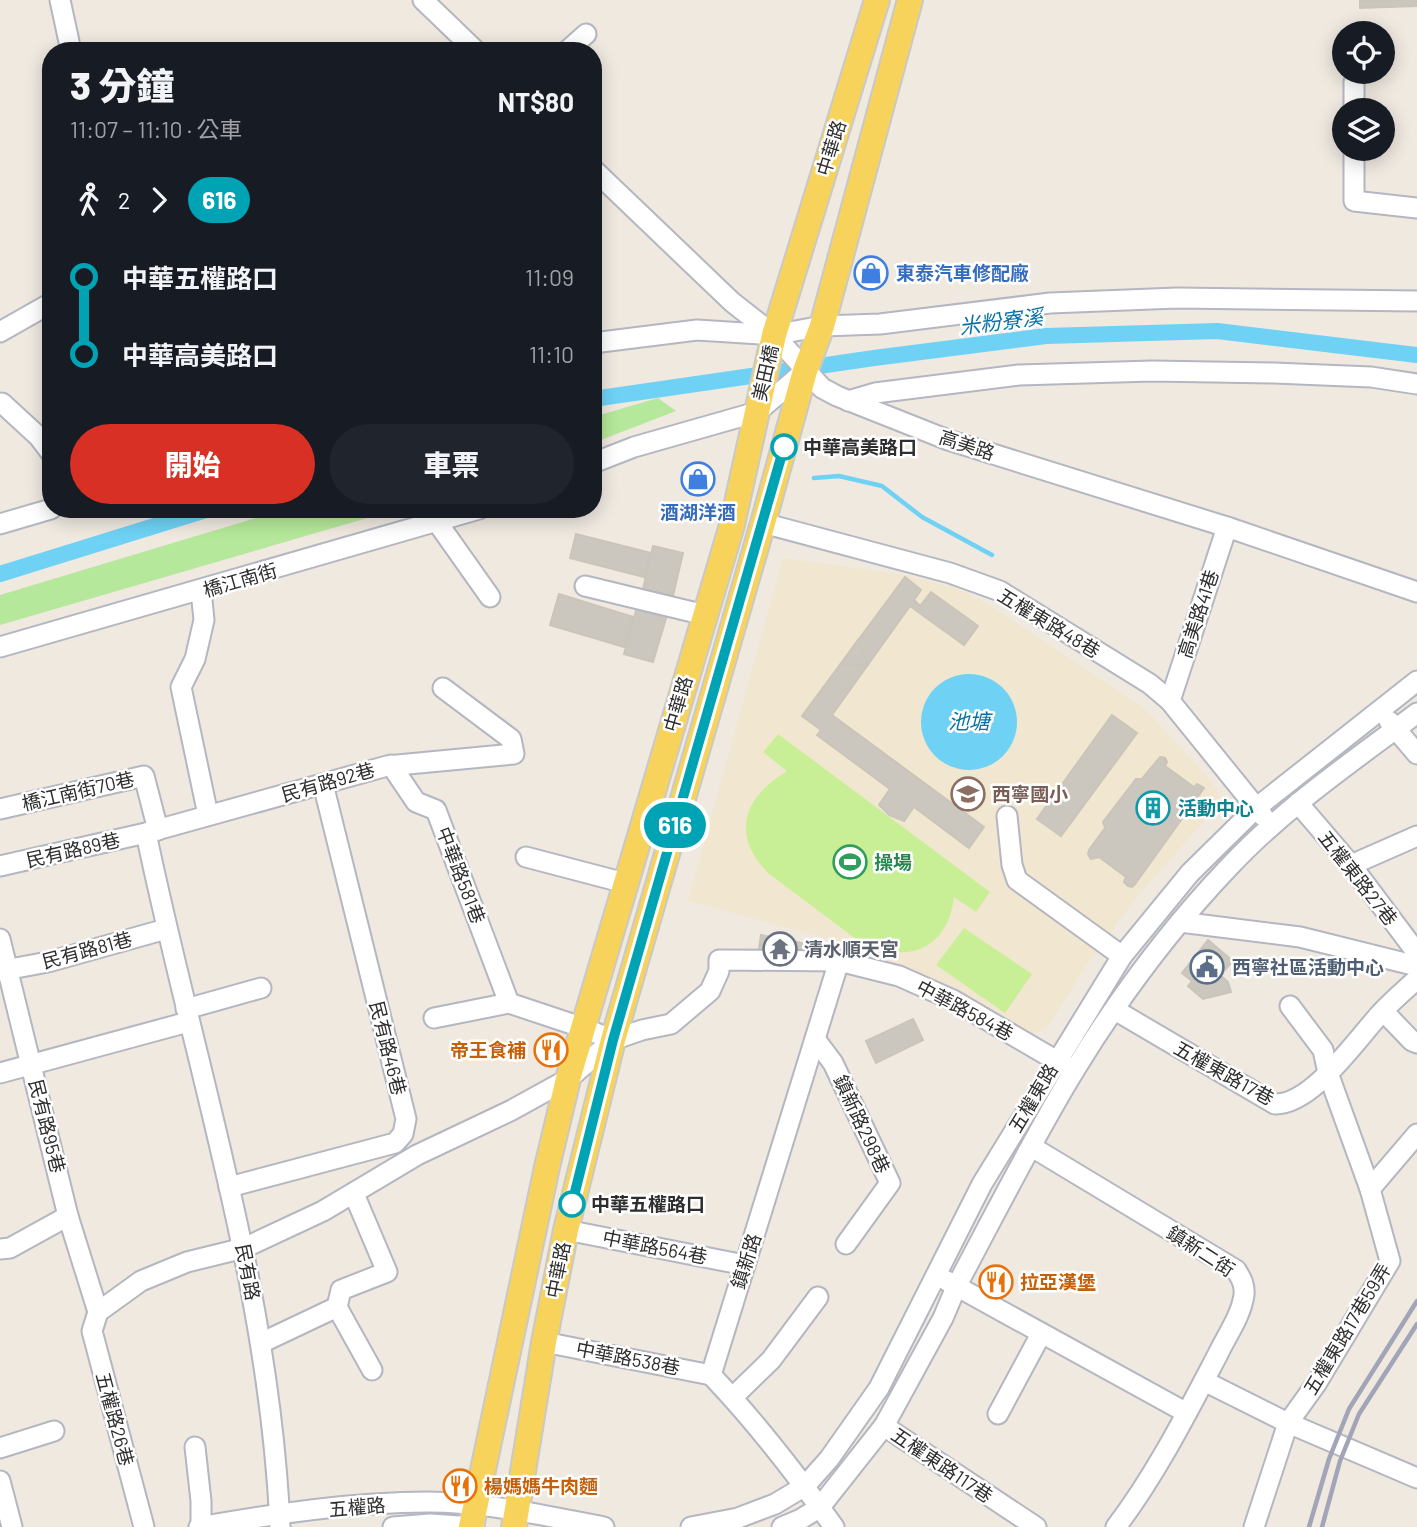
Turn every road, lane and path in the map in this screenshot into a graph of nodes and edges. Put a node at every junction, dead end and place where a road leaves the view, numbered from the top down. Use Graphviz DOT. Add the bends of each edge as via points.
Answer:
graph roads {
  1 [pos="60,0"];
  2 [pos="423,0"];
  3 [pos="877,0"];
  4 [pos="910,0"];
  5 [pos="586,34"];
  6 [pos="69,42"];
  7 [pos="467,42"];
  8 [pos="577,42"];
  9 [pos="1354,161"];
  10 [pos="602,178"];
  11 [pos="1417,208"];
  12 [pos="1417,301"];
  13 [pos="42,308"];
  14 [pos="822,326"];
  15 [pos="0,332"];
  16 [pos="775,337"];
  17 [pos="602,343"];
  18 [pos="813,379"];
  19 [pos="1417,384"];
  20 [pos="848,401"];
  21 [pos="2,403"];
  22 [pos="757,412"];
  23 [pos="42,441"];
  24 [pos="602,459"];
  25 [pos="42,512"];
  26 [pos="450,518"];
  27 [pos="437,522"];
  28 [pos="763,523"];
  29 [pos="0,524"];
  30 [pos="1227,527"];
  31 [pos="585,586"];
  32 [pos="201,591"];
  33 [pos="1417,592"];
  34 [pos="490,597"];
  35 [pos="705,615"];
  36 [pos="0,647"];
  37 [pos="1417,681"];
  38 [pos="443,688"];
  39 [pos="1170,701"];
  40 [pos="1379,710"];
  41 [pos="1417,713"];
  42 [pos="1396,729"];
  43 [pos="1417,754"];
  44 [pos="391,765"];
  45 [pos="323,784"];
  46 [pos="1297,803"];
  47 [pos="1256,808"];
  48 [pos="0,809"];
  49 [pos="208,815"];
  50 [pos="1007,816"];
  51 [pos="1271,827"];
  52 [pos="152,832"];
  53 [pos="1417,836"];
  54 [pos="526,857"];
  55 [pos="1351,865"];
  56 [pos="0,866"];
  57 [pos="625,883"];
  58 [pos="1180,922"];
  59 [pos="166,929"];
  60 [pos="0,939"];
  61 [pos="1417,953"];
  62 [pos="1122,956"];
  63 [pos="839,961"];
  64 [pos="1417,966"];
  65 [pos="4,970"];
  66 [pos="1417,979"];
  67 [pos="261,988"];
  68 [pos="509,1003"];
  69 [pos="1290,1006"];
  70 [pos="1115,1010"];
  71 [pos="1383,1011"];
  72 [pos="187,1015"];
  73 [pos="434,1018"];
  74 [pos="584,1028"];
  75 [pos="815,1039"];
  76 [pos="613,1040"];
  77 [pos="1417,1043"];
  78 [pos="1055,1061"];
  79 [pos="32,1064"];
  80 [pos="1074,1071"];
  81 [pos="0,1073"];
  82 [pos="1328,1073"];
  83 [pos="568,1080"];
  84 [pos="1417,1134"];
  85 [pos="1032,1147"];
  86 [pos="229,1187"];
  87 [pos="1370,1189"];
  88 [pos="354,1194"];
  89 [pos="68,1216"];
  90 [pos="566,1230"];
  91 [pos="846,1244"];
  92 [pos="244,1248"];
  93 [pos="0,1249"];
  94 [pos="745,1265"];
  95 [pos="936,1276"];
  96 [pos="957,1285"];
  97 [pos="818,1297"];
  98 [pos="337,1307"];
  99 [pos="98,1312"];
  100 [pos="1041,1334"];
  101 [pos="544,1342"];
  102 [pos="261,1343"];
  103 [pos="372,1370"];
  104 [pos="711,1375"];
  105 [pos="1204,1381"];
  106 [pos="733,1398"];
  107 [pos="1185,1412"];
  108 [pos="998,1414"];
  109 [pos="1287,1423"];
  110 [pos="884,1426"];
  111 [pos="54,1431"];
  112 [pos="195,1447"];
  113 [pos="0,1448"];
  114 [pos="1417,1478"];
  115 [pos="0,1481"];
  116 [pos="805,1486"];
  117 [pos="820,1507"];
  118 [pos="515,1519"];
  119 [pos="280,1521"];
  120 [pos="473,1521"];
  121 [pos="12,1527"];
  122 [pos="144,1527"];
  123 [pos="200,1527"];
  124 [pos="393,1527"];
  125 [pos="604,1527"];
  126 [pos="691,1527"];
  127 [pos="782,1527"];
  128 [pos="834,1527"];
  129 [pos="1035,1527"];
  130 [pos="1116,1527"];
  131 [pos="1254,1527"];
  1 -- 6 [label="street"];
  2 -- 7 [label="street"];
  3 -- 16 [label="main road, 中華路"];
  4 -- 14 [label="main road, 中華路"];
  5 -- 8 [label="street"];
  9 -- 11 [label="street" via="1353,201"];
  10 -- 16 [label="street, 高美路"];
  12 -- 14 [label="street" via="1177,298 1050,303 880,324"];
  13 -- 15 [label="street"];
  14 -- 16 [label="street"];
  14 -- 18 [label="main road, 美田橋"];
  16 -- 17 [label="street" via="697,330"];
  16 -- 18 [label="street, 高美路"];
  16 -- 22 [label="main road, 美田橋"];
  18 -- 20 [label="street, 高美路"];
  18 -- 22 [label="street"];
  18 -- 28 [label="main road, 中華路"];
  19 -- 20 [label="street" via="1274,373 1019,375"];
  20 -- 30 [label="street, 高美路" via="948,440"];
  21 -- 23 [label="street"];
  22 -- 24 [label="street"];
  22 -- 35 [label="main road, 中華路" via="732,525"];
  25 -- 29 [label="street"];
  26 -- 27 [label="street, 橋江南街"];
  27 -- 32 [label="street, 橋江南街"];
  27 -- 34 [label="street"];
  28 -- 39 [label="street, 五權東路48巷" via="950,573 1000,591"];
  28 -- 76 [label="main road, 中華路"];
  30 -- 33 [label="street, 高美路"];
  30 -- 39 [label="street, 高美路41巷"];
  31 -- 35 [label="street"];
  32 -- 36 [label="street, 橋江南街"];
  32 -- 49 [label="street" via="204,620 195,659 181,687"];
  35 -- 57 [label="main road, 中華路"];
  37 -- 40 [label="street, 五權東路"];
  38 -- 44 [label="street, 民有路92巷" via="511,739 514,754"];
  39 -- 47 [label="street, 五權東路48巷"];
  40 -- 42 [label="street"];
  40 -- 47 [label="street, 五權東路"];
  41 -- 42 [label="street, 五權東路"];
  42 -- 43 [label="street"];
  42 -- 46 [label="street, 五權東路"];
  44 -- 45 [label="street, 民有路92巷"];
  44 -- 68 [label="street, 中華路581巷" via="416,802 436,810"];
  45 -- 49 [label="street, 民有路92巷"];
  45 -- 86 [label="street, 民有路46巷" via="406,1119 403,1134 395,1143"];
  46 -- 51 [label="street, 五權東路"];
  46 -- 55 [label="street, 五權東路27巷"];
  47 -- 51 [label="street, 五權東路48巷"];
  47 -- 62 [label="street, 五權東路" via="1190,873"];
  48 -- 52 [label="street, 橋江南街70巷" via="144,776"];
  49 -- 52 [label="street, 民有路92巷"];
  50 -- 62 [label="street" via="1017,880"];
  51 -- 58 [label="street, 五權東路"];
  52 -- 56 [label="street, 民有路89巷"];
  52 -- 59 [label="street, 民有路"];
  53 -- 55 [label="street"];
  54 -- 57 [label="street"];
  55 -- 61 [label="street, 五權東路27巷"];
  57 -- 74 [label="main road, 中華路"];
  58 -- 64 [label="street" via="1300,937"];
  58 -- 70 [label="street, 五權東路"];
  59 -- 65 [label="street, 民有路81巷"];
  59 -- 72 [label="street, 民有路"];
  60 -- 65 [label="street, 民有路95巷"];
  62 -- 78 [label="street, 五權東路"];
  63 -- 75 [label="street, 鎮新路"];
  63 -- 76 [label="street, 中華路584巷" via="719,960 710,991 671,1024"];
  63 -- 78 [label="street, 中華路584巷" via="900,976 953,1000"];
  65 -- 79 [label="street, 民有路95巷"];
  66 -- 71 [label="street, 五權東路17巷"];
  67 -- 72 [label="street"];
  68 -- 73 [label="street"];
  68 -- 74 [label="street"];
  69 -- 82 [label="street, 五權東路17巷59弄" via="1323,1050"];
  70 -- 80 [label="street, 五權東路"];
  70 -- 82 [label="street, 五權東路17巷" via="1275,1104 1298,1099"];
  71 -- 77 [label="street"];
  71 -- 82 [label="street, 五權東路17巷"];
  72 -- 79 [label="street"];
  72 -- 86 [label="street, 民有路"];
  74 -- 76 [label="street"];
  74 -- 83 [label="main road, 中華路"];
  75 -- 91 [label="street, 鎮新路298巷" via="833,1063 890,1183"];
  75 -- 94 [label="street, 鎮新路"];
  76 -- 83 [label="street, 中華路584巷"];
  76 -- 90 [label="main road, 中華路"];
  78 -- 80 [label="street, 中華路584巷"];
  78 -- 95 [label="street, 五權東路" via="982,1184"];
  79 -- 81 [label="street"];
  79 -- 89 [label="street, 民有路95巷"];
  80 -- 85 [label="street, 五權東路"];
  82 -- 87 [label="street, 五權東路17巷59弄"];
  83 -- 88 [label="street" via="417,1156"];
  83 -- 120 [label="main road, 中華路"];
  84 -- 87 [label="street"];
  85 -- 96 [label="street, 五權東路"];
  85 -- 105 [label="street, 鎮新二街" via="1236,1270 1243,1281 1241,1308"];
  86 -- 92 [label="street, 民有路"];
  87 -- 109 [label="street, 五權東路17巷59弄" via="1390,1261 1316,1384"];
  88 -- 92 [label="street"];
  88 -- 98 [label="street" via="387,1272 341,1290"];
  89 -- 93 [label="street"];
  89 -- 99 [label="street, 民有路95巷"];
  90 -- 94 [label="street, 中華路564巷"];
  90 -- 101 [label="main road, 中華路"];
  92 -- 99 [label="street" via="187,1262 141,1281"];
  92 -- 102 [label="street, 民有路"];
  94 -- 104 [label="street, 鎮新路"];
  95 -- 96 [label="street"];
  95 -- 116 [label="street, 五權東路" via="879,1388"];
  96 -- 100 [label="street"];
  96 -- 110 [label="street, 五權東路"];
  97 -- 106 [label="street" via="771,1360"];
  98 -- 102 [label="street"];
  98 -- 103 [label="street"];
  99 -- 122 [label="street, 五權路26巷" via="92,1331"];
  100 -- 107 [label="street"];
  100 -- 108 [label="street"];
  101 -- 104 [label="street, 中華路538巷"];
  101 -- 118 [label="main road, 中華路"];
  102 -- 119 [label="street, 民有路"];
  104 -- 106 [label="street"];
  105 -- 107 [label="street, 鎮新二街"];
  105 -- 109 [label="street"];
  106 -- 116 [label="street"];
  107 -- 130 [label="street, 鎮新二街"];
  109 -- 114 [label="street"];
  109 -- 131 [label="street, 五權東路17巷59弄"];
  110 -- 117 [label="street, 五權東路"];
  110 -- 129 [label="street, 五權東路117巷"];
  111 -- 113 [label="street"];
  112 -- 123 [label="street"];
  115 -- 121 [label="street"];
  116 -- 117 [label="street"];
  116 -- 126 [label="street, 五權東路" via="738,1518"];
  117 -- 127 [label="street, 五權東路"];
  117 -- 128 [label="street"];
  118 -- 120 [label="street"];
  118 -- 125 [label="street"];
  119 -- 120 [label="street, 五權路" via="355,1506 429,1502"];
  119 -- 123 [label="street, 五權路"];
  120 -- 124 [label="street, 五權路"];
}
